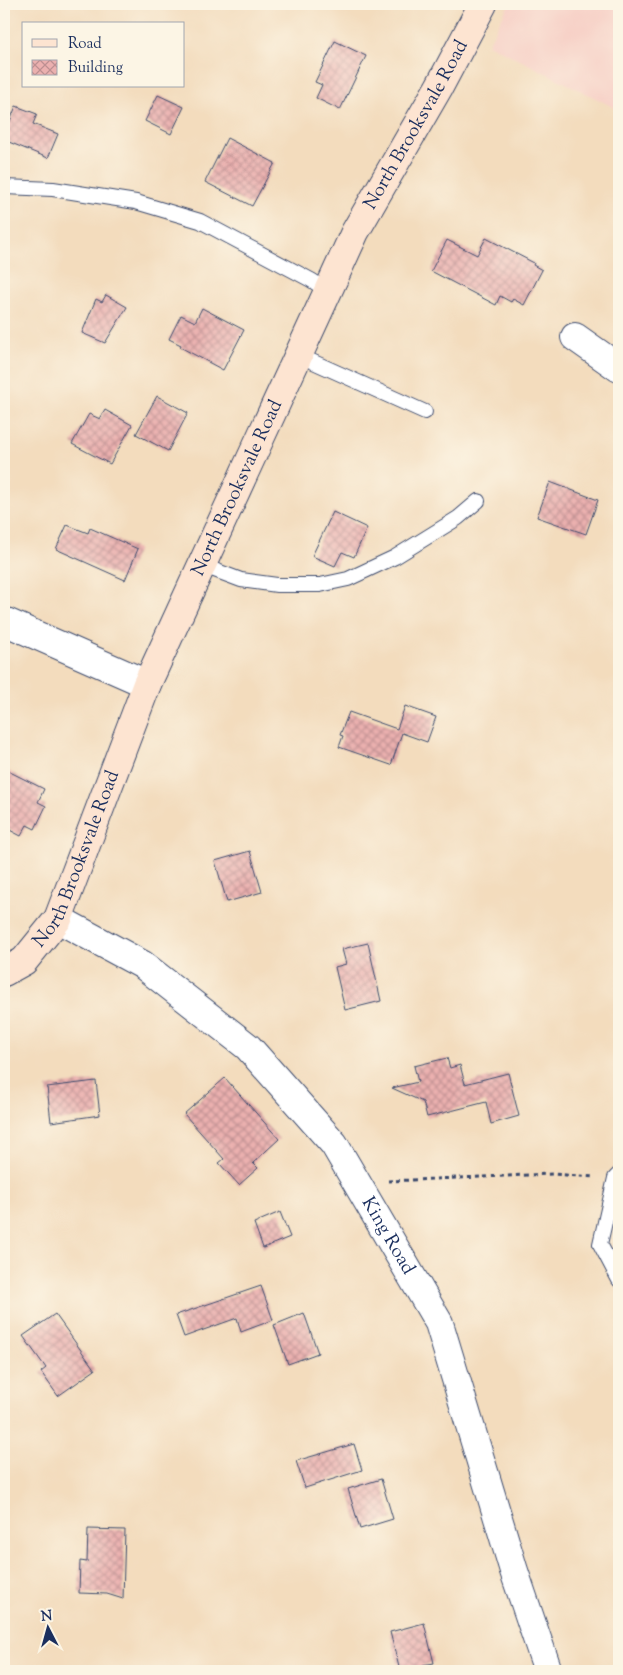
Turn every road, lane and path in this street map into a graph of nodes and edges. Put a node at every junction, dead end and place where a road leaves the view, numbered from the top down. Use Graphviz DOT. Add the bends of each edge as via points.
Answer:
graph roads {
  1 [pos="483,4"];
  2 [pos="4,187"];
  3 [pos="328,291"];
  4 [pos="575,337"];
  5 [pos="298,355"];
  6 [pos="619,368"];
  7 [pos="426,412"];
  8 [pos="478,501"];
  9 [pos="201,565"];
  10 [pos="4,621"];
  11 [pos="146,684"];
  12 [pos="58,919"];
  13 [pos="4,972"];
  14 [pos="617,1176"];
  15 [pos="387,1181"];
  16 [pos="619,1280"];
  17 [pos="548,1671"];
  1 -- 3 [label="main road, North Brooksvale Road" via="356,232"];
  2 -- 3 [label="lane" via="53,190 136,202 200,221"];
  3 -- 5 [label="main road, North Brooksvale Road"];
  4 -- 6 [label="street"];
  5 -- 7 [label="lane"];
  5 -- 9 [label="main road, North Brooksvale Road"];
  8 -- 9 [label="lane" via="458,518 395,557 348,579 320,585 277,585 241,580"];
  9 -- 11 [label="main road, North Brooksvale Road"];
  10 -- 11 [label="street"];
  11 -- 12 [label="main road, North Brooksvale Road"];
  12 -- 13 [label="main road, North Brooksvale Road" via="24,961"];
  12 -- 17 [label="street, King Road" via="143,965 248,1047 334,1144 439,1322 514,1572"];
  14 -- 15 [label="path" via="552,1174"];
  14 -- 16 [label="lane" via="600,1244"];
}
